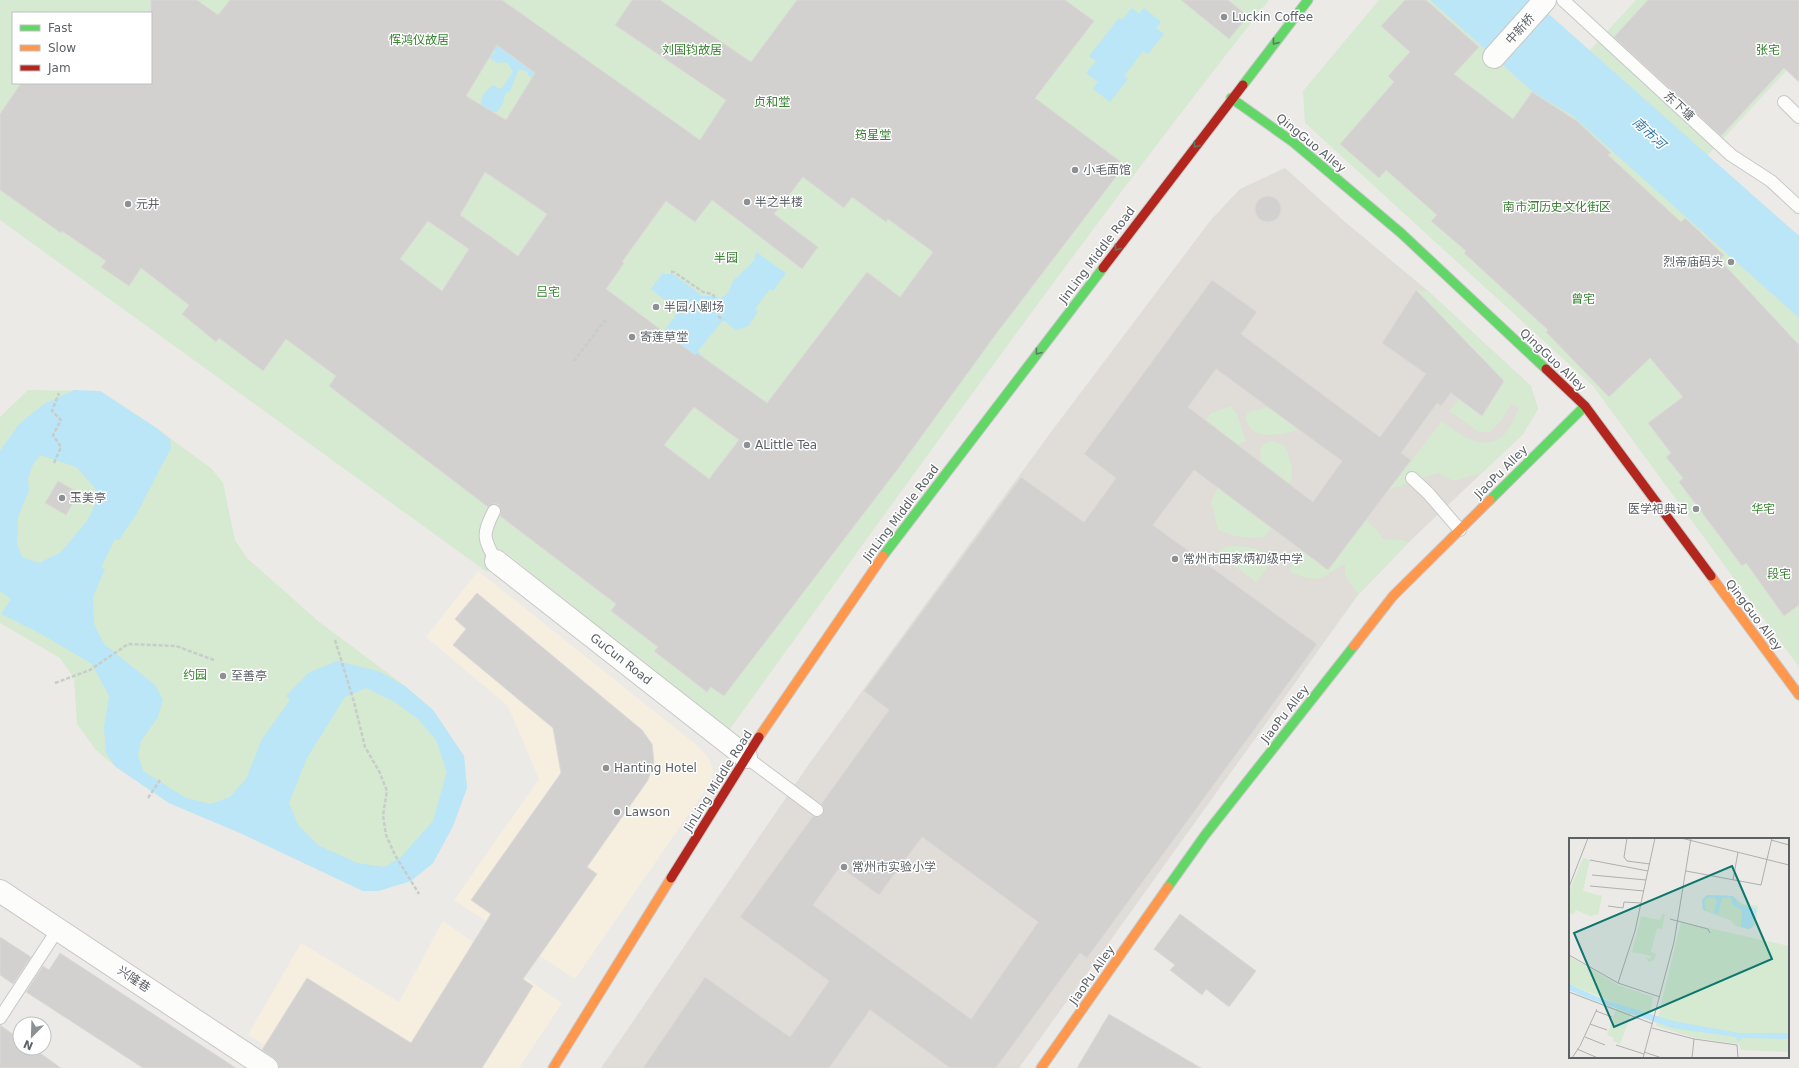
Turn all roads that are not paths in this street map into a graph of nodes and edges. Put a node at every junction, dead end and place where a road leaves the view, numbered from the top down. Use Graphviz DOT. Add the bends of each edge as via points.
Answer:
graph roads {
  1 [pos="1308,0"];
  2 [pos="1545,0"];
  3 [pos="1563,0"];
  4 [pos="1494,57"];
  5 [pos="1232,98"];
  6 [pos="1784,102"];
  7 [pos="1799,117"];
  8 [pos="1799,207"];
  9 [pos="1585,406"];
  10 [pos="1412,478"];
  11 [pos="494,511"];
  12 [pos="1460,530"];
  13 [pos="496,561"];
  14 [pos="1799,695"];
  15 [pos="746,757"];
  16 [pos="817,810"];
  17 [pos="0,891"];
  18 [pos="58,929"];
  19 [pos="0,1018"];
  20 [pos="267,1068"];
  21 [pos="553,1068"];
  22 [pos="1040,1068"];
  1 -- 5 [label="street, JinLing Middle Road, one-way"];
  2 -- 4 [label="street, 中新桥"];
  3 -- 8 [label="lane, 东下塘" via="1731,155 1771,181"];
  5 -- 9 [label="street, QingGuo Alley" via="1292,142 1401,233"];
  5 -- 15 [label="street, JinLing Middle Road, one-way" via="875,567"];
  6 -- 7 [label="lane"];
  9 -- 12 [label="street, JiaoPu Alley"];
  9 -- 14 [label="street, QingGuo Alley"];
  10 -- 12 [label="lane" via="1428,492"];
  11 -- 13 [label="lane" via="486,528 486,544"];
  12 -- 22 [label="street, JiaoPu Alley" via="1393,596 1215,822"];
  13 -- 15 [label="street, GuCun Road"];
  15 -- 16 [label="lane"];
  15 -- 21 [label="street, JinLing Middle Road"];
  17 -- 18 [label="street, 兴隆巷"];
  18 -- 19 [label="lane"];
  18 -- 20 [label="street, 兴隆巷"];
}
